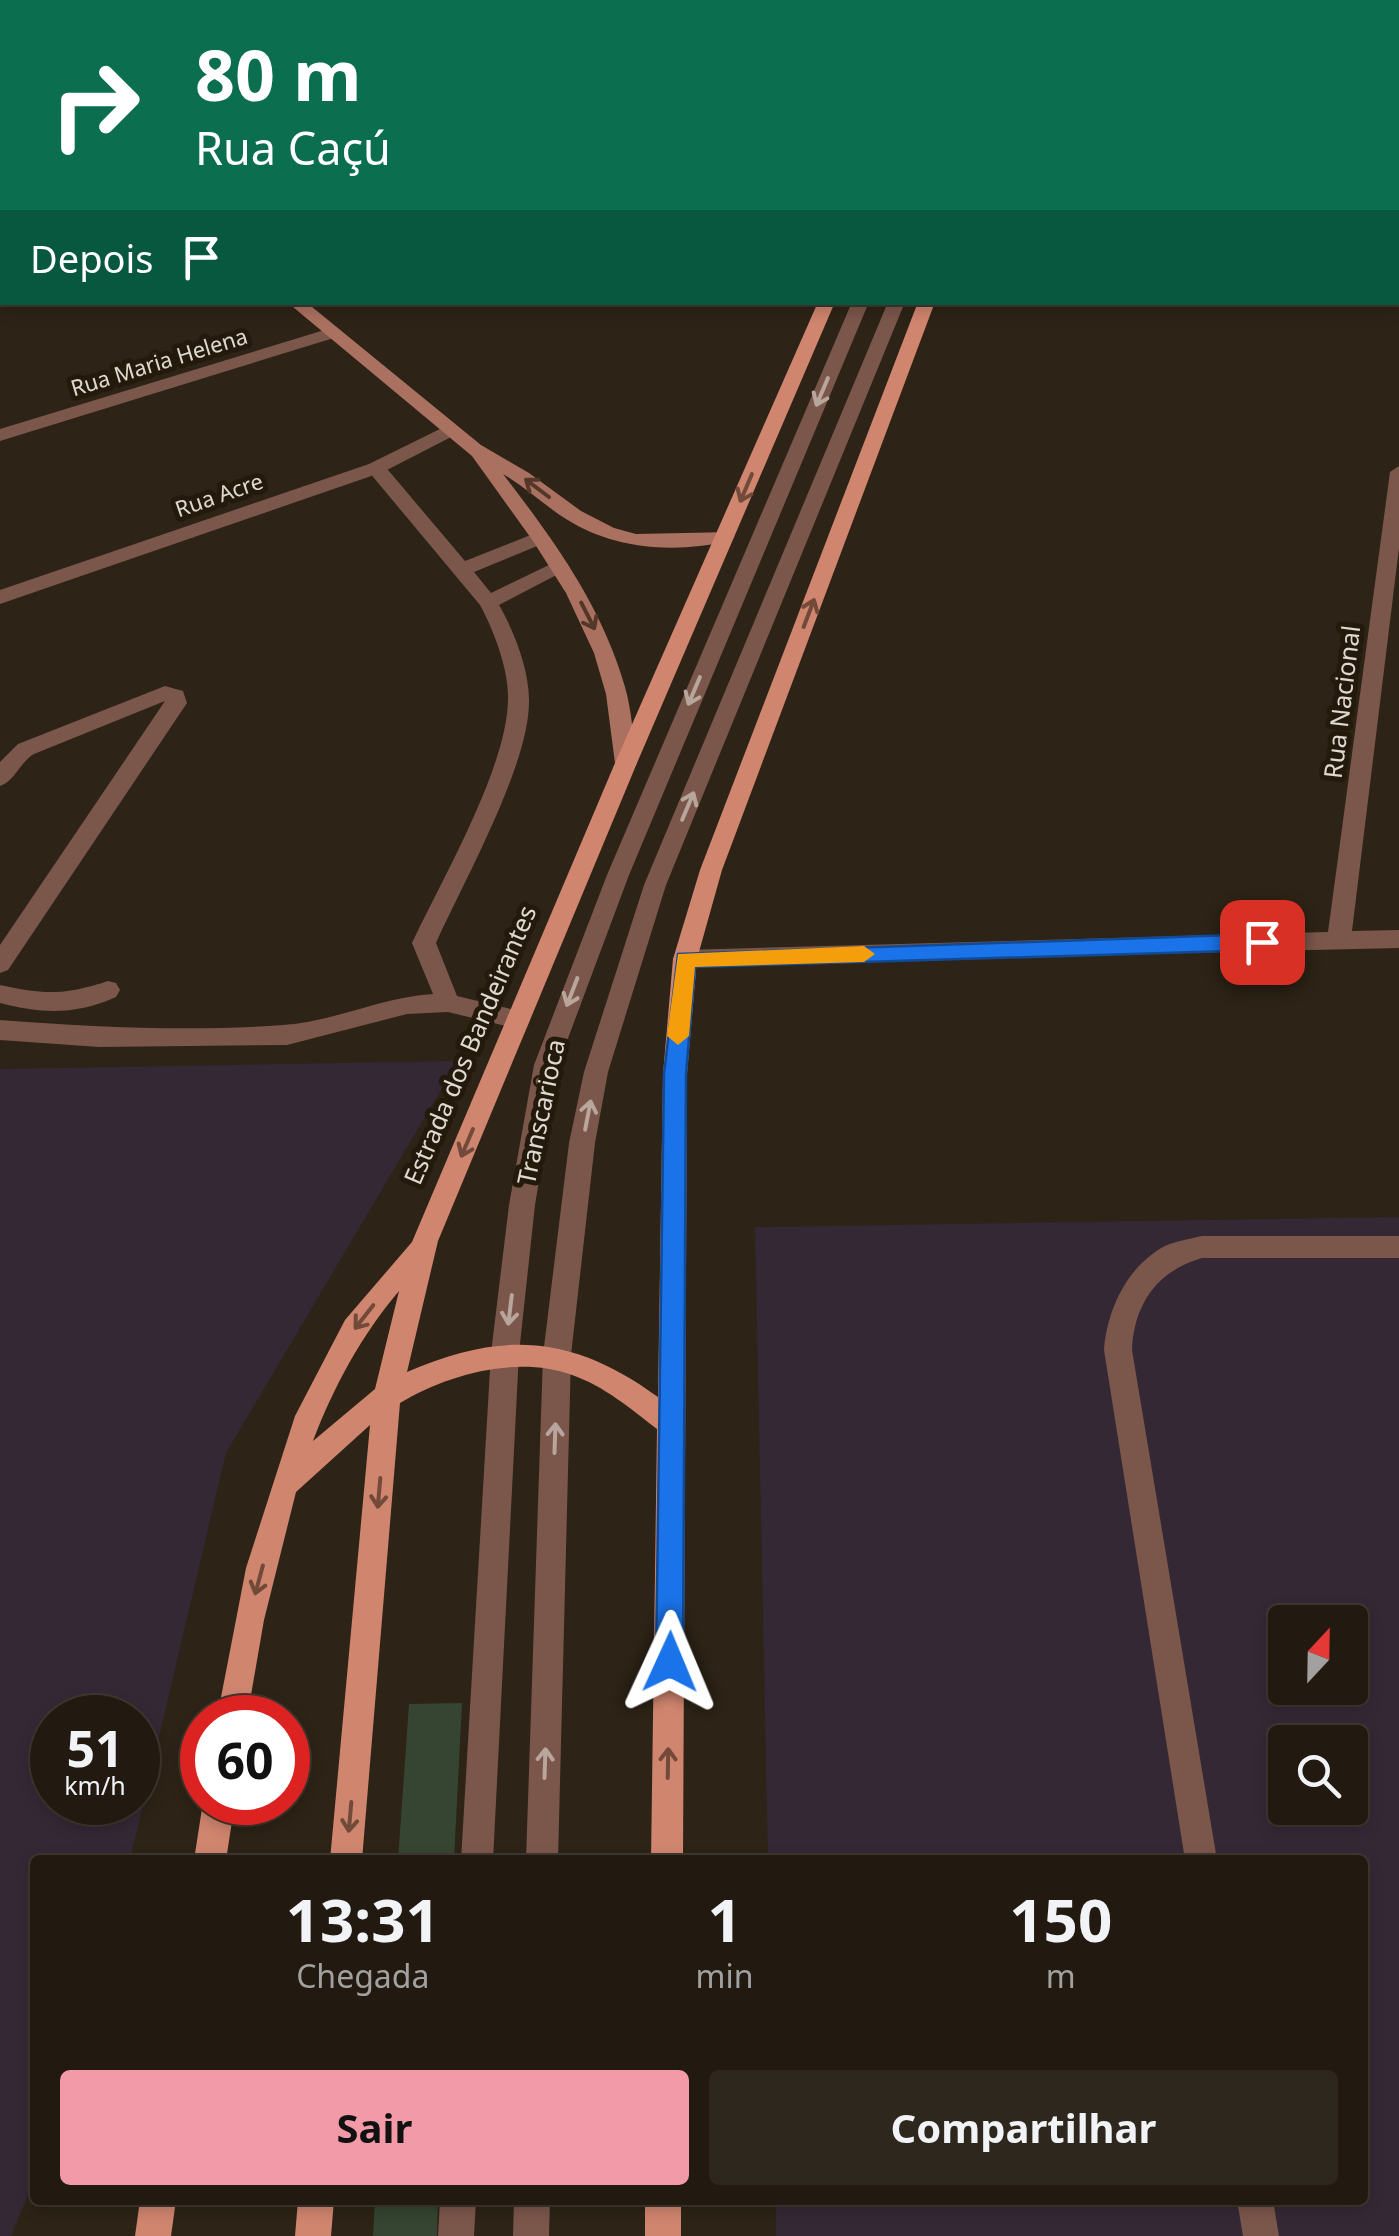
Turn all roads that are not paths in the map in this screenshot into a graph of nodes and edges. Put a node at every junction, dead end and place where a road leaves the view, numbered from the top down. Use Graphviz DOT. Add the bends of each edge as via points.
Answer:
graph roads {
  1 [pos="298,305"];
  2 [pos="826,305"];
  3 [pos="860,305"];
  4 [pos="896,305"];
  5 [pos="925,305"];
  6 [pos="330,333"];
  7 [pos="450,430"];
  8 [pos="0,435"];
  9 [pos="474,449"];
  10 [pos="376,468"];
  11 [pos="1399,472"];
  12 [pos="726,536"];
  13 [pos="540,538"];
  14 [pos="560,568"];
  15 [pos="462,570"];
  16 [pos="0,598"];
  17 [pos="488,602"];
  18 [pos="626,762"];
  19 [pos="0,778"];
  20 [pos="1399,939"];
  21 [pos="1339,940"];
  22 [pos="686,960"];
  23 [pos="0,964"];
  24 [pos="108,990"];
  25 [pos="0,994"];
  26 [pos="448,1003"];
  27 [pos="518,1020"];
  28 [pos="0,1030"];
  29 [pos="425,1241"];
  30 [pos="1399,1247"];
  31 [pos="505,1353"];
  32 [pos="557,1355"];
  33 [pos="387,1396"];
  34 [pos="672,1424"];
  35 [pos="284,1486"];
  36 [pos="236,1695"];
  37 [pos="215,1825"];
  38 [pos="211,1855"];
  39 [pos="346,1855"];
  40 [pos="477,1855"];
  41 [pos="542,1855"];
  42 [pos="667,1855"];
  43 [pos="1199,1855"];
  44 [pos="315,2205"];
  45 [pos="458,2205"];
  46 [pos="532,2205"];
  47 [pos="663,2205"];
  48 [pos="1256,2205"];
  49 [pos="312,2236"];
  50 [pos="456,2236"];
  51 [pos="531,2236"];
  52 [pos="663,2236"];
  53 [pos="1261,2236"];
  1 -- 6 [label="main road"];
  2 -- 12 [label="main road, Estrada dos Bandeirantes, one-way"];
  3 -- 31 [label="street, Transcarioca, one-way" via="729,606 546,1065"];
  32 -- 4 [label="street, Transcarioca, one-way" via="596,1072 654,885"];
  22 -- 5 [label="main road, one-way" via="711,870"];
  6 -- 7 [label="main road"];
  6 -- 8 [label="street, Rua Maria Helena"];
  7 -- 9 [label="main road"];
  7 -- 10 [label="street, Rua Acre"];
  12 -- 9 [label="main road, one-way" via="671,542 608,533"];
  9 -- 13 [label="main road"];
  10 -- 15 [label="street"];
  10 -- 16 [label="street, Rua Acre"];
  11 -- 21 [label="street, Rua Nacional"];
  12 -- 18 [label="main road, Estrada dos Bandeirantes"];
  13 -- 14 [label="main road"];
  13 -- 15 [label="street"];
  14 -- 17 [label="street"];
  14 -- 18 [label="main road, one-way" via="598,636 615,686"];
  15 -- 17 [label="street"];
  17 -- 26 [label="street" via="502,628 519,698 511,753 424,943"];
  18 -- 27 [label="main road, Estrada dos Bandeirantes"];
  19 -- 23 [label="street" via="26,749 165,693 176,696"];
  20 -- 21 [label="street"];
  21 -- 22 [label="street"];
  22 -- 34 [label="main road" via="675,1074"];
  24 -- 25 [label="street" via="68,1005"];
  26 -- 27 [label="street"];
  26 -- 28 [label="street" via="408,1005 287,1034"];
  27 -- 29 [label="main road, Estrada dos Bandeirantes, one-way"];
  29 -- 33 [label="main road, Estrada dos Bandeirantes"];
  29 -- 35 [label="main road, one-way" via="354,1328"];
  30 -- 43 [label="street" via="1202,1247 1170,1256 1135,1291 1120,1319 1118,1350"];
  31 -- 32 [label="main road"];
  31 -- 33 [label="main road" via="446,1368"];
  31 -- 40 [label="street, Transcarioca"];
  32 -- 34 [label="main road" via="620,1382"];
  41 -- 32 [label="street, Transcarioca, one-way"];
  33 -- 35 [label="main road"];
  33 -- 39 [label="main road, Estrada dos Bandeirantes, one-way"];
  42 -- 34 [label="main road, one-way"];
  35 -- 36 [label="main road, one-way"];
  37 -- 38 [label="main road"];
  44 -- 49 [label="main road"];
  45 -- 50 [label="street"];
  46 -- 51 [label="street"];
  47 -- 52 [label="main road"];
  48 -- 53 [label="street"];
}
